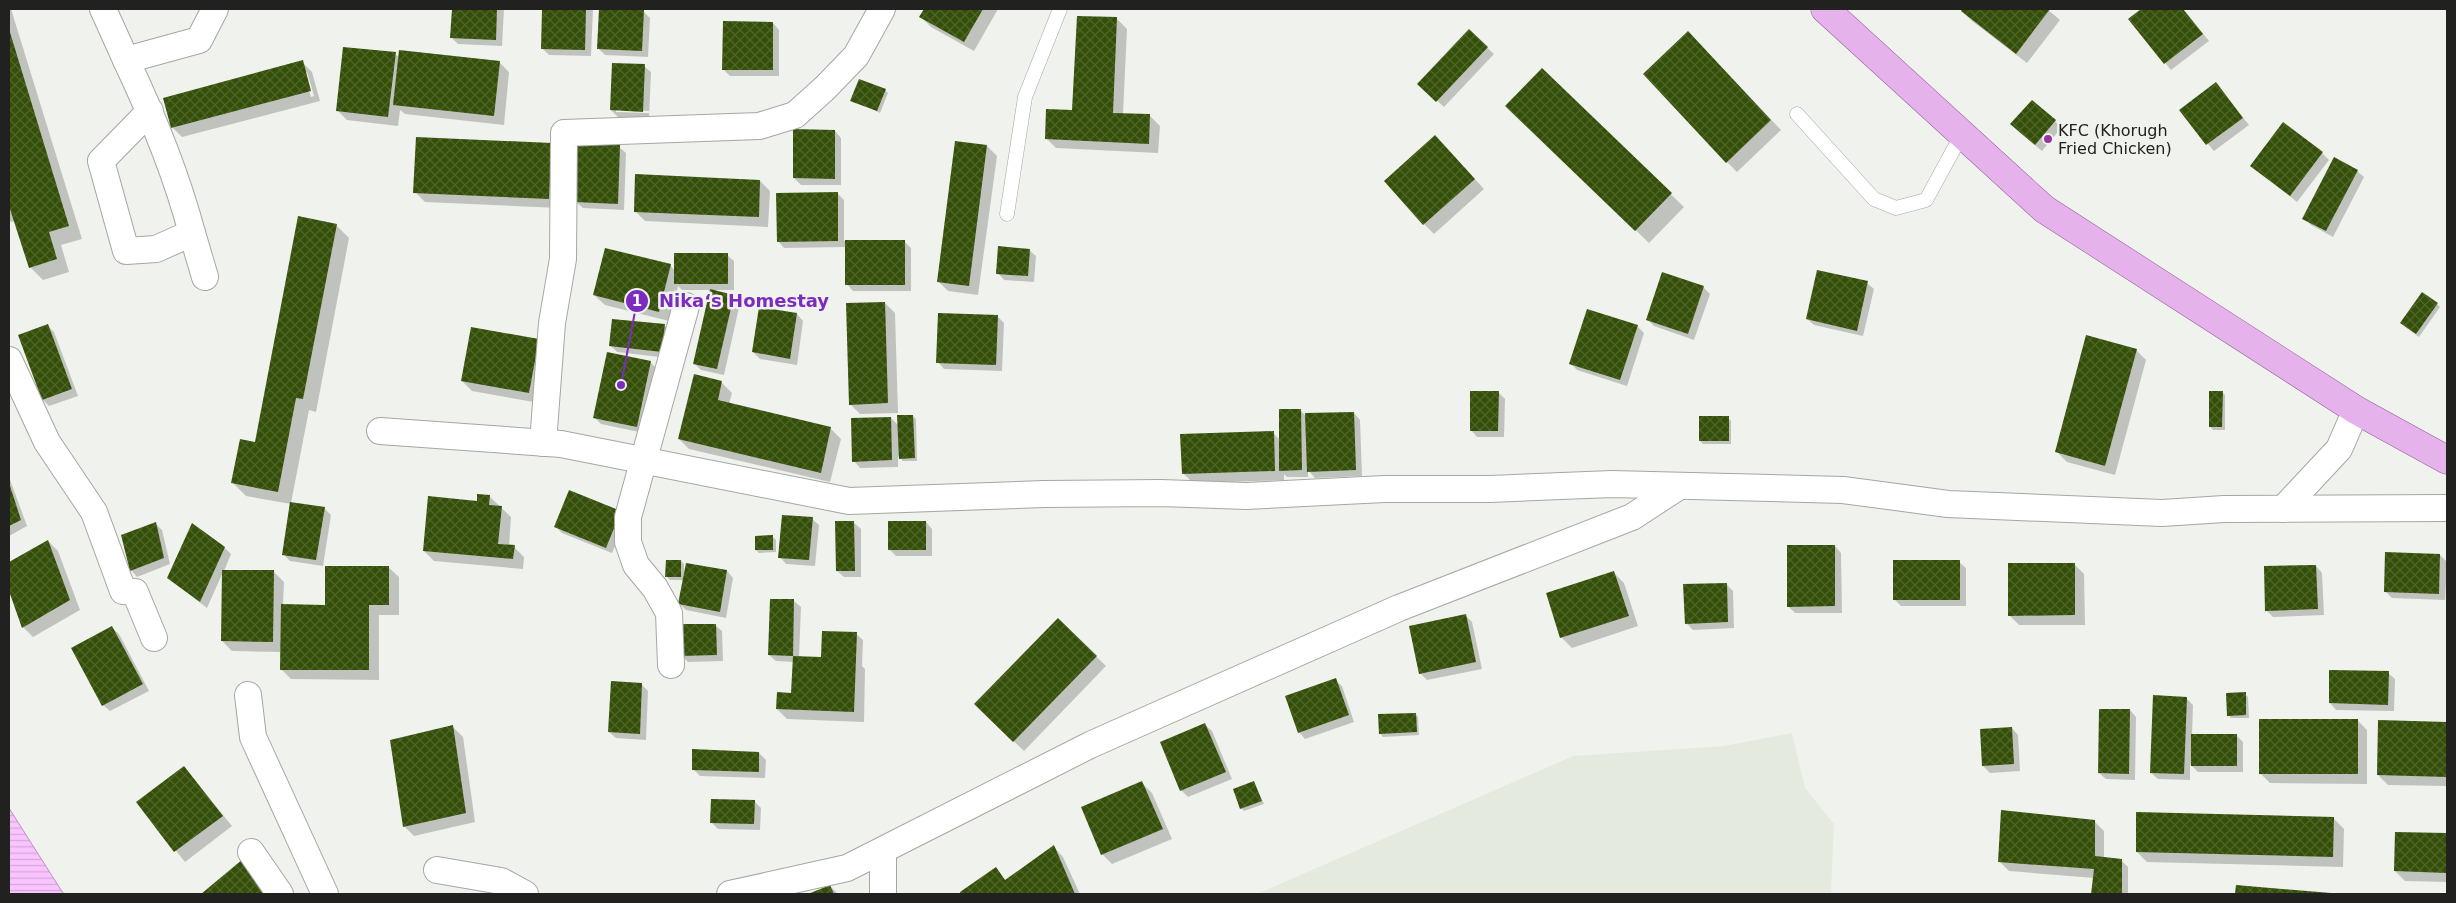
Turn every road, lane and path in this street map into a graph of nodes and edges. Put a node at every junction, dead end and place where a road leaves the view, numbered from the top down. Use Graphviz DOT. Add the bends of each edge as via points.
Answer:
graph roads {
  1 [pos="103,9"];
  2 [pos="215,9"];
  3 [pos="882,9"];
  4 [pos="1060,9"];
  5 [pos="1825,9"];
  6 [pos="126,60"];
  7 [pos="150,111"];
  8 [pos="1797,114"];
  9 [pos="1962,134"];
  10 [pos="1006,214"];
  11 [pos="192,233"];
  12 [pos="205,277"];
  13 [pos="686,306"];
  14 [pos="9,360"];
  15 [pos="2356,410"];
  16 [pos="380,431"];
  17 [pos="543,443"];
  18 [pos="642,460"];
  19 [pos="2447,460"];
  20 [pos="1678,487"];
  21 [pos="2447,508"];
  22 [pos="2283,510"];
  23 [pos="154,638"];
  24 [pos="671,665"];
  25 [pos="248,695"];
  26 [pos="883,851"];
  27 [pos="251,852"];
  28 [pos="436,870"];
  29 [pos="280,894"];
  30 [pos="325,894"];
  31 [pos="525,894"];
  32 [pos="730,894"];
  33 [pos="883,894"];
  1 -- 6 [label="street"];
  2 -- 6 [label="street" via="198,40"];
  3 -- 17 [label="street" via="856,56 795,115 759,126 564,133 563,259 552,323"];
  4 -- 10 [label="lane" via="1025,97"];
  5 -- 9 [label="main road"];
  6 -- 7 [label="street"];
  7 -- 11 [label="street" via="182,193"];
  7 -- 11 [label="street" via="101,161 126,251 156,249"];
  8 -- 9 [label="lane" via="1874,199 1896,208 1926,200"];
  9 -- 15 [label="main road" via="2044,209"];
  11 -- 12 [label="street"];
  13 -- 18 [label="street"];
  14 -- 23 [label="street" via="47,442 94,512 123,591 135,592"];
  15 -- 19 [label="main road"];
  15 -- 22 [label="street" via="2339,449"];
  16 -- 17 [label="street"];
  17 -- 18 [label="street"];
  18 -- 20 [label="street" via="849,501 1044,494 1246,496 1612,484"];
  18 -- 24 [label="street" via="628,517 628,542 636,565 655,588 669,613"];
  20 -- 22 [label="street" via="1843,490 1948,504 2162,513"];
  20 -- 26 [label="street" via="1632,517 1399,608 1090,745"];
  21 -- 22 [label="street"];
  25 -- 30 [label="street" via="253,737"];
  26 -- 32 [label="street" via="847,868"];
  26 -- 33 [label="street"];
  27 -- 29 [label="street"];
  28 -- 31 [label="street" via="501,881"];
}
